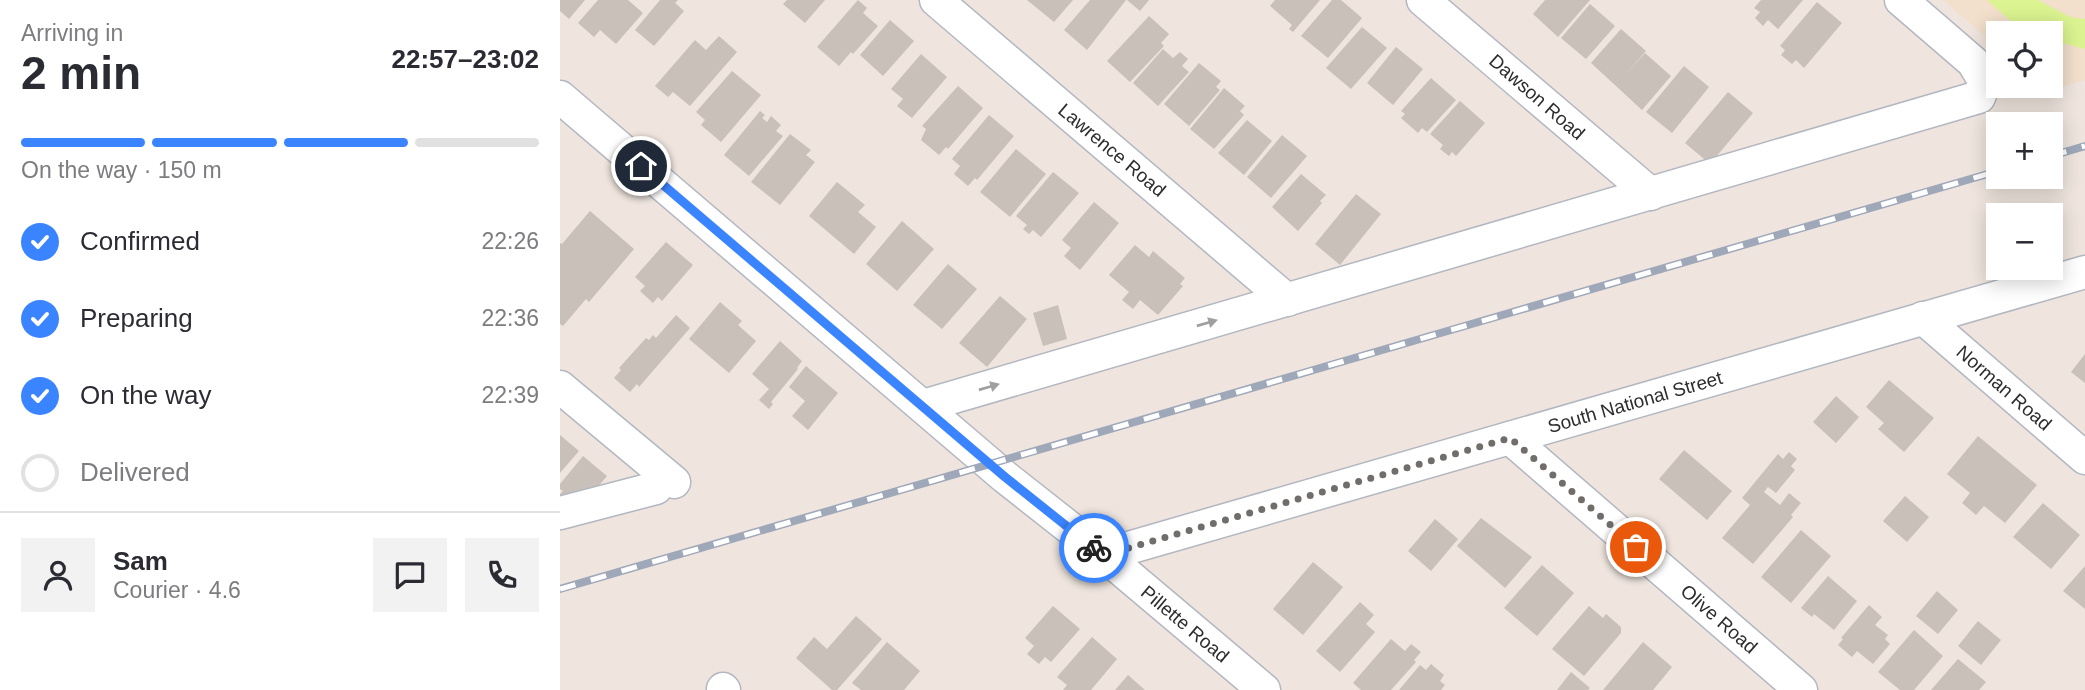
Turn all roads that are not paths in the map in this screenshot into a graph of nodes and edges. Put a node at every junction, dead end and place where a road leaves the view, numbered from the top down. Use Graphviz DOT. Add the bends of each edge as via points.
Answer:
graph roads {
  1 [pos="936,0"];
  2 [pos="1423,0"];
  3 [pos="1900,0"];
  4 [pos="560,97"];
  5 [pos="1651,194"];
  6 [pos="2085,272"];
  7 [pos="1287,300"];
  8 [pos="1923,318"];
  9 [pos="560,387"];
  10 [pos="923,406"];
  11 [pos="1510,438"];
  12 [pos="2085,458"];
  13 [pos="560,513"];
  14 [pos="1104,555"];
  15 [pos="1264,690"];
  16 [pos="1801,690"];
  1 -- 7 [label="street, Lawrence Road"];
  2 -- 5 [label="street, Dawson Road"];
  3 -- 5 [label="street" via="1972,62 1985,82 1979,97"];
  4 -- 10 [label="street, Pillette Road"];
  5 -- 7 [label="street"];
  6 -- 8 [label="street, South National Street"];
  10 -- 7 [label="street, one-way"];
  8 -- 11 [label="street, South National Street"];
  8 -- 12 [label="street, Norman Road"];
  9 -- 13 [label="street" via="665,485"];
  10 -- 14 [label="street, Pillette Road"];
  11 -- 14 [label="street, South National Street"];
  11 -- 16 [label="street, Olive Road"];
  14 -- 15 [label="street, Pillette Road"];
}
